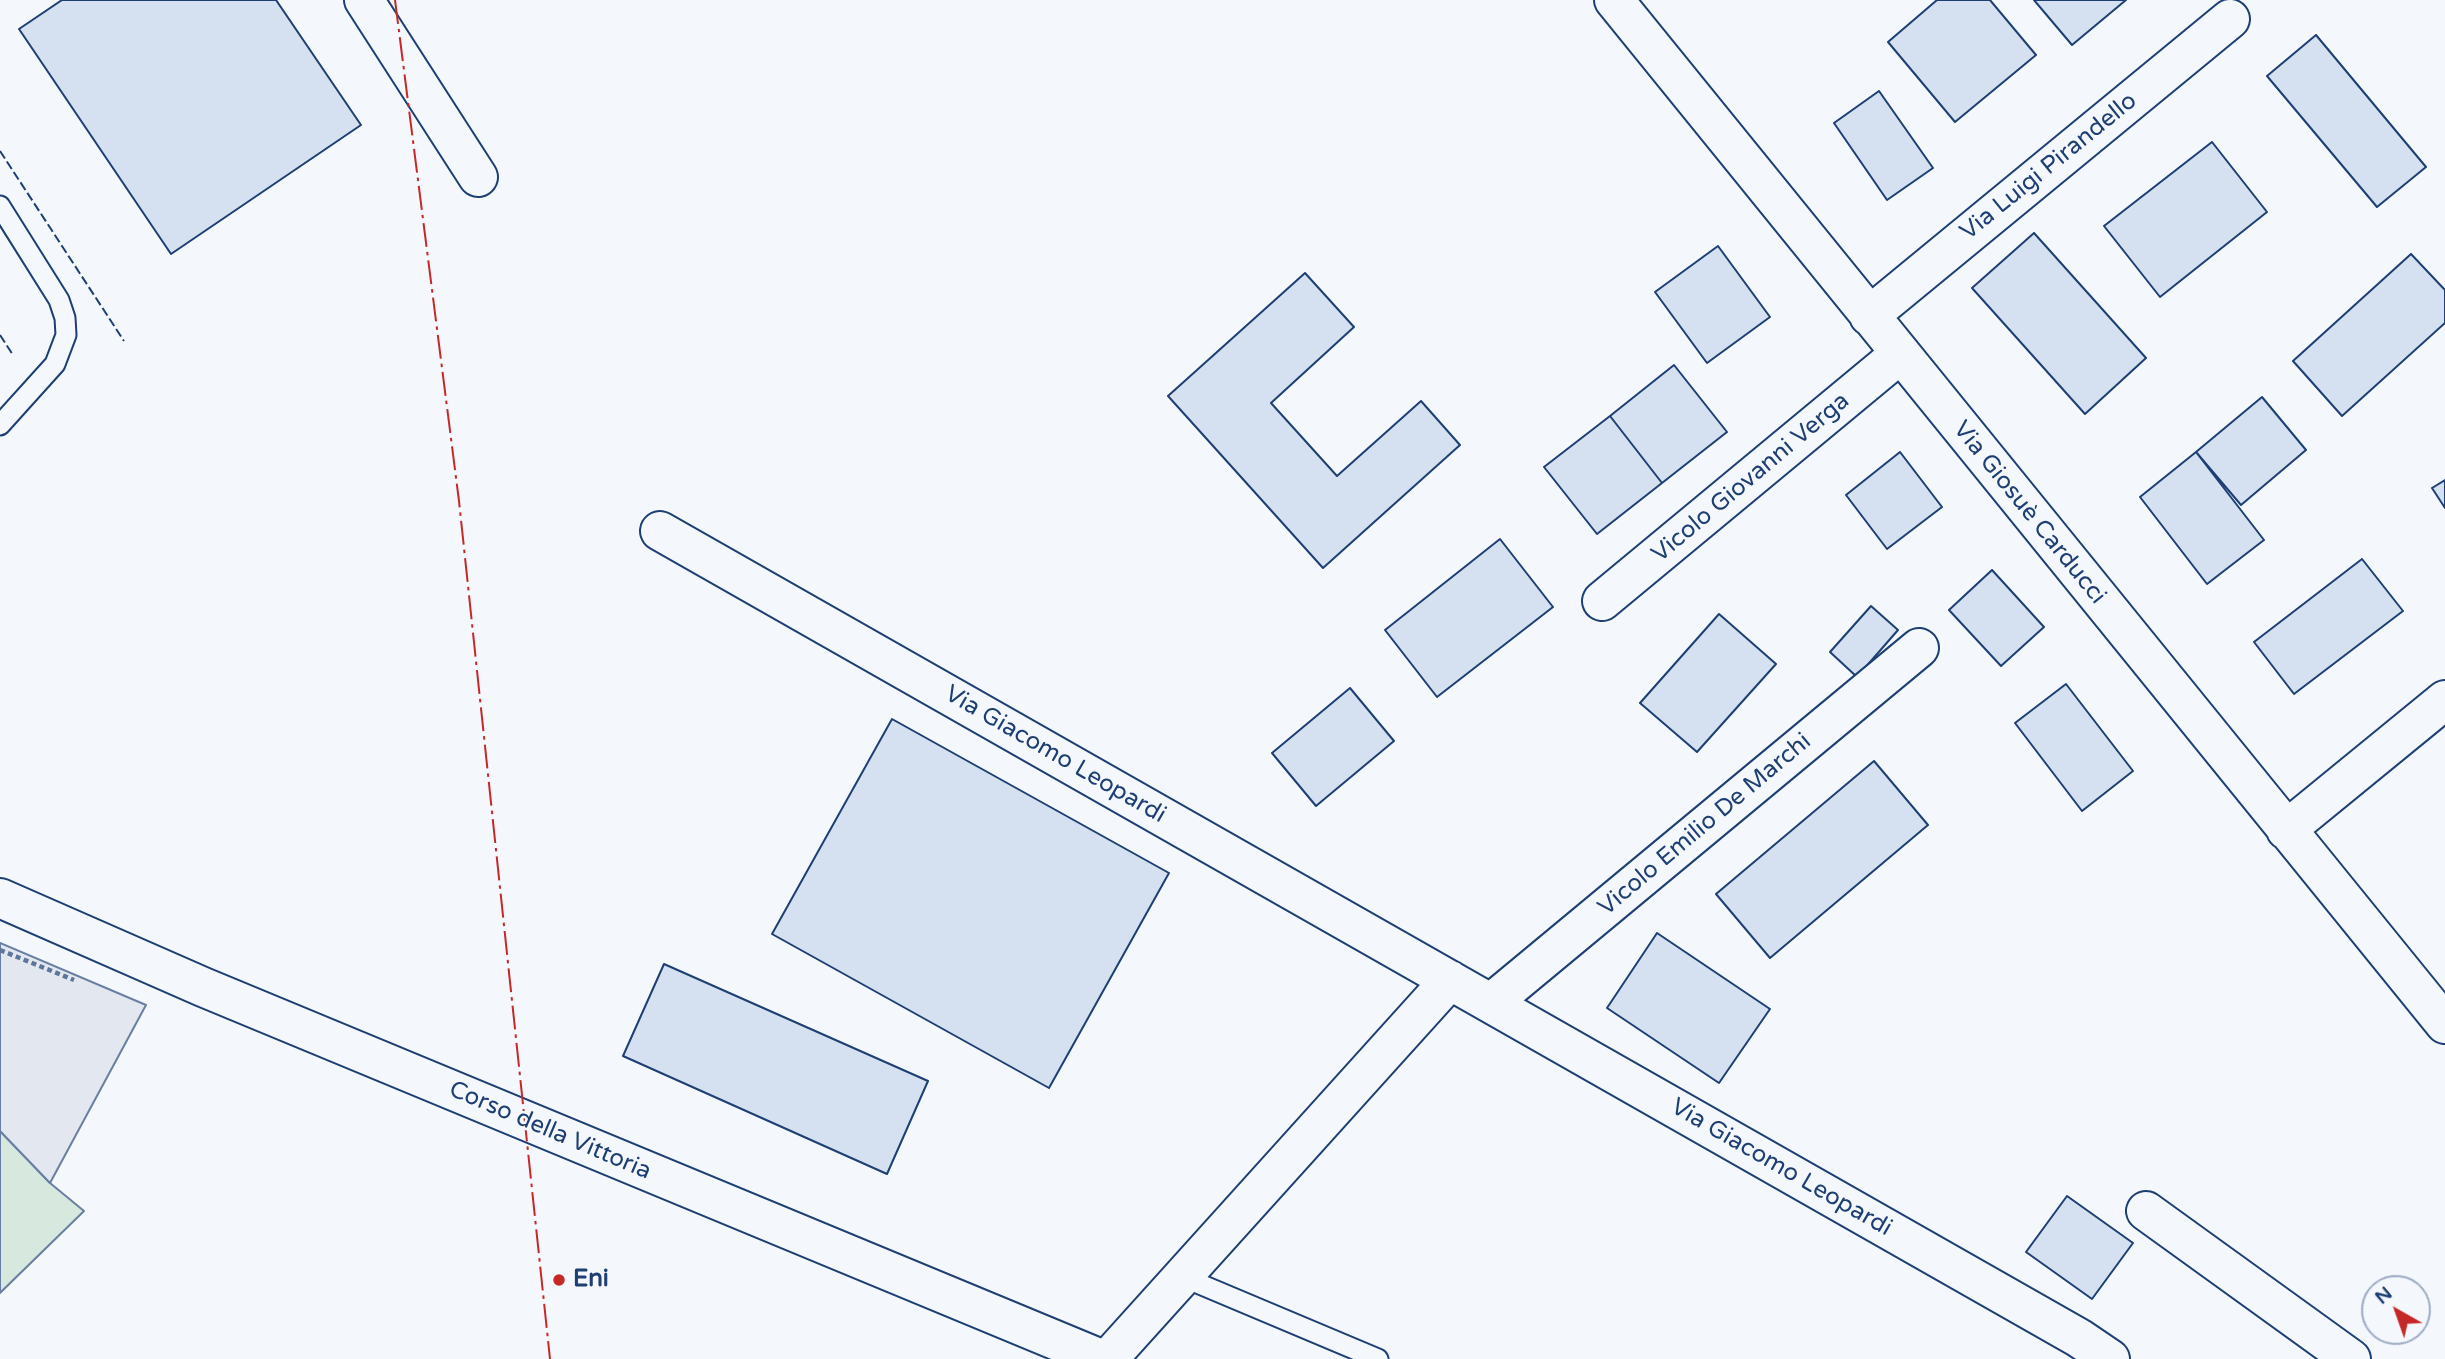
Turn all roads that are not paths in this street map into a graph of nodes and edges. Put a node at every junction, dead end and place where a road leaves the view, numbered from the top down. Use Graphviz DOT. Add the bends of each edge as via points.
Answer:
graph roads {
  1 [pos="364,0"];
  2 [pos="1614,0"];
  3 [pos="2230,19"];
  4 [pos="478,177"];
  5 [pos="0,206"];
  6 [pos="1869,316"];
  7 [pos="1900,354"];
  8 [pos="0,425"];
  9 [pos="660,531"];
  10 [pos="1602,601"];
  11 [pos="1919,648"];
  12 [pos="2445,699"];
  13 [pos="2286,830"];
  14 [pos="0,898"];
  15 [pos="1450,980"];
  16 [pos="1491,1003"];
  17 [pos="2445,1024"];
  18 [pos="2146,1211"];
  19 [pos="1183,1276"];
  20 [pos="1101,1359"];
  21 [pos="1108,1359"];
  22 [pos="1378,1359"];
  23 [pos="2110,1359"];
  24 [pos="2351,1359"];
  1 -- 4 [label="street"];
  2 -- 6 [label="street, Via Giosuè Carducci"];
  3 -- 6 [label="street, Via Luigi Pirandello"];
  5 -- 8 [label="lane" via="60,300 66,335 55,364"];
  6 -- 7 [label="street, Via Giosuè Carducci"];
  7 -- 10 [label="street, Vicolo Giovanni Verga"];
  7 -- 13 [label="street, Via Giosuè Carducci"];
  9 -- 15 [label="street, Via Giacomo Leopardi"];
  11 -- 16 [label="street, Vicolo Emilio De Marchi"];
  12 -- 13 [label="street"];
  13 -- 17 [label="street, Via Giosuè Carducci"];
  14 -- 20 [label="street, Corso della Vittoria" via="203,987"];
  15 -- 16 [label="street, Via Giacomo Leopardi"];
  15 -- 19 [label="street"];
  16 -- 23 [label="street, Via Giacomo Leopardi"];
  18 -- 24 [label="street"];
  19 -- 21 [label="street"];
  19 -- 22 [label="lane"];
}
